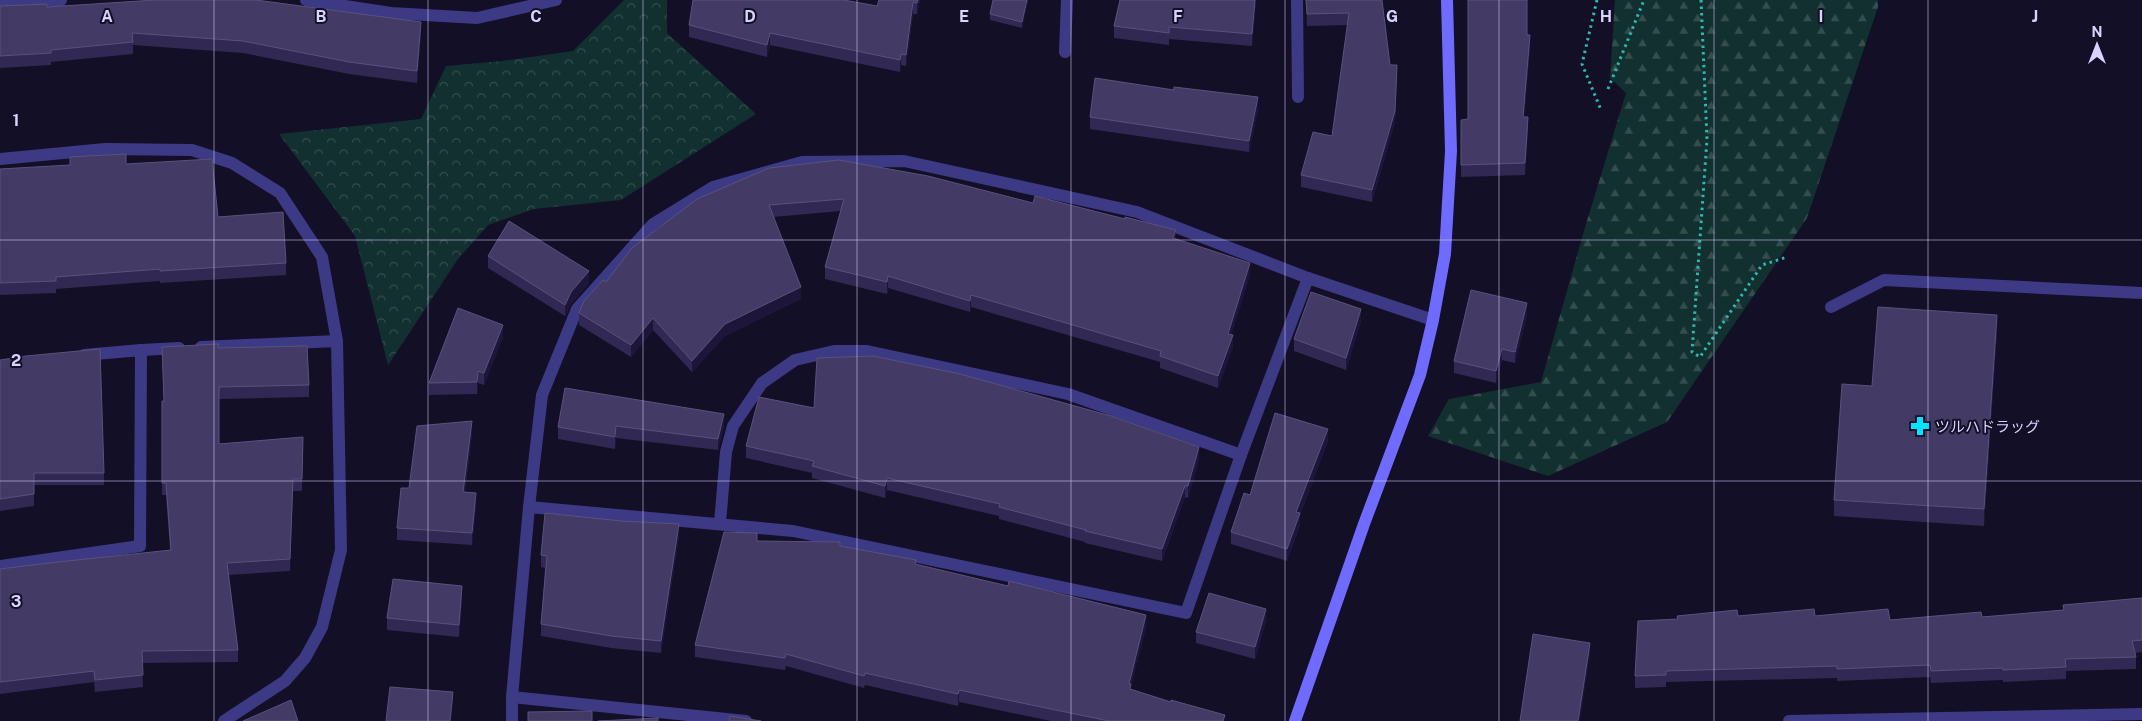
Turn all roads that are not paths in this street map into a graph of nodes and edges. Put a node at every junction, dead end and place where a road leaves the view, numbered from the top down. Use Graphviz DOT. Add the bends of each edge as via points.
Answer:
graph roads {
  1 [pos="61,0"];
  2 [pos="306,0"];
  3 [pos="556,0"];
  4 [pos="1067,0"];
  5 [pos="1297,0"];
  6 [pos="1447,0"];
  7 [pos="2,2"];
  8 [pos="1065,52"];
  9 [pos="1298,97"];
  10 [pos="0,159"];
  11 [pos="1308,278"];
  12 [pos="2142,292"];
  13 [pos="1831,306"];
  14 [pos="1433,320"];
  15 [pos="337,341"];
  16 [pos="141,350"];
  17 [pos="75,356"];
  18 [pos="1241,454"];
  19 [pos="529,507"];
  20 [pos="720,523"];
  21 [pos="0,566"];
  22 [pos="512,697"];
  23 [pos="2142,714"];
  24 [pos="702,718"];
  25 [pos="224,721"];
  26 [pos="512,721"];
  27 [pos="746,721"];
  28 [pos="1295,721"];
  29 [pos="1789,721"];
  1 -- 7 [label="street"];
  2 -- 3 [label="street" via="391,13 477,18"];
  4 -- 8 [label="street"];
  5 -- 9 [label="street"];
  6 -- 14 [label="street" via="1451,151 1445,254"];
  10 -- 15 [label="street" via="105,150 192,150 232,163 280,193 322,257"];
  11 -- 14 [label="street"];
  11 -- 18 [label="street"];
  11 -- 19 [label="street" via="1137,212 904,162 802,162 713,187 653,224 577,309 542,395"];
  12 -- 13 [label="street" via="1884,280"];
  14 -- 28 [label="street" via="1420,376"];
  15 -- 16 [label="street"];
  15 -- 25 [label="street" via="341,550 322,627 305,658 285,681"];
  16 -- 17 [label="street"];
  16 -- 21 [label="street" via="140,546"];
  18 -- 20 [label="street" via="1186,613 793,531"];
  18 -- 20 [label="street" via="1068,394 867,351 834,352 796,360 762,383 733,426 726,452"];
  19 -- 20 [label="street"];
  19 -- 22 [label="street"];
  22 -- 24 [label="street"];
  22 -- 26 [label="street"];
  23 -- 29 [label="street"];
  24 -- 27 [label="street"];
}
